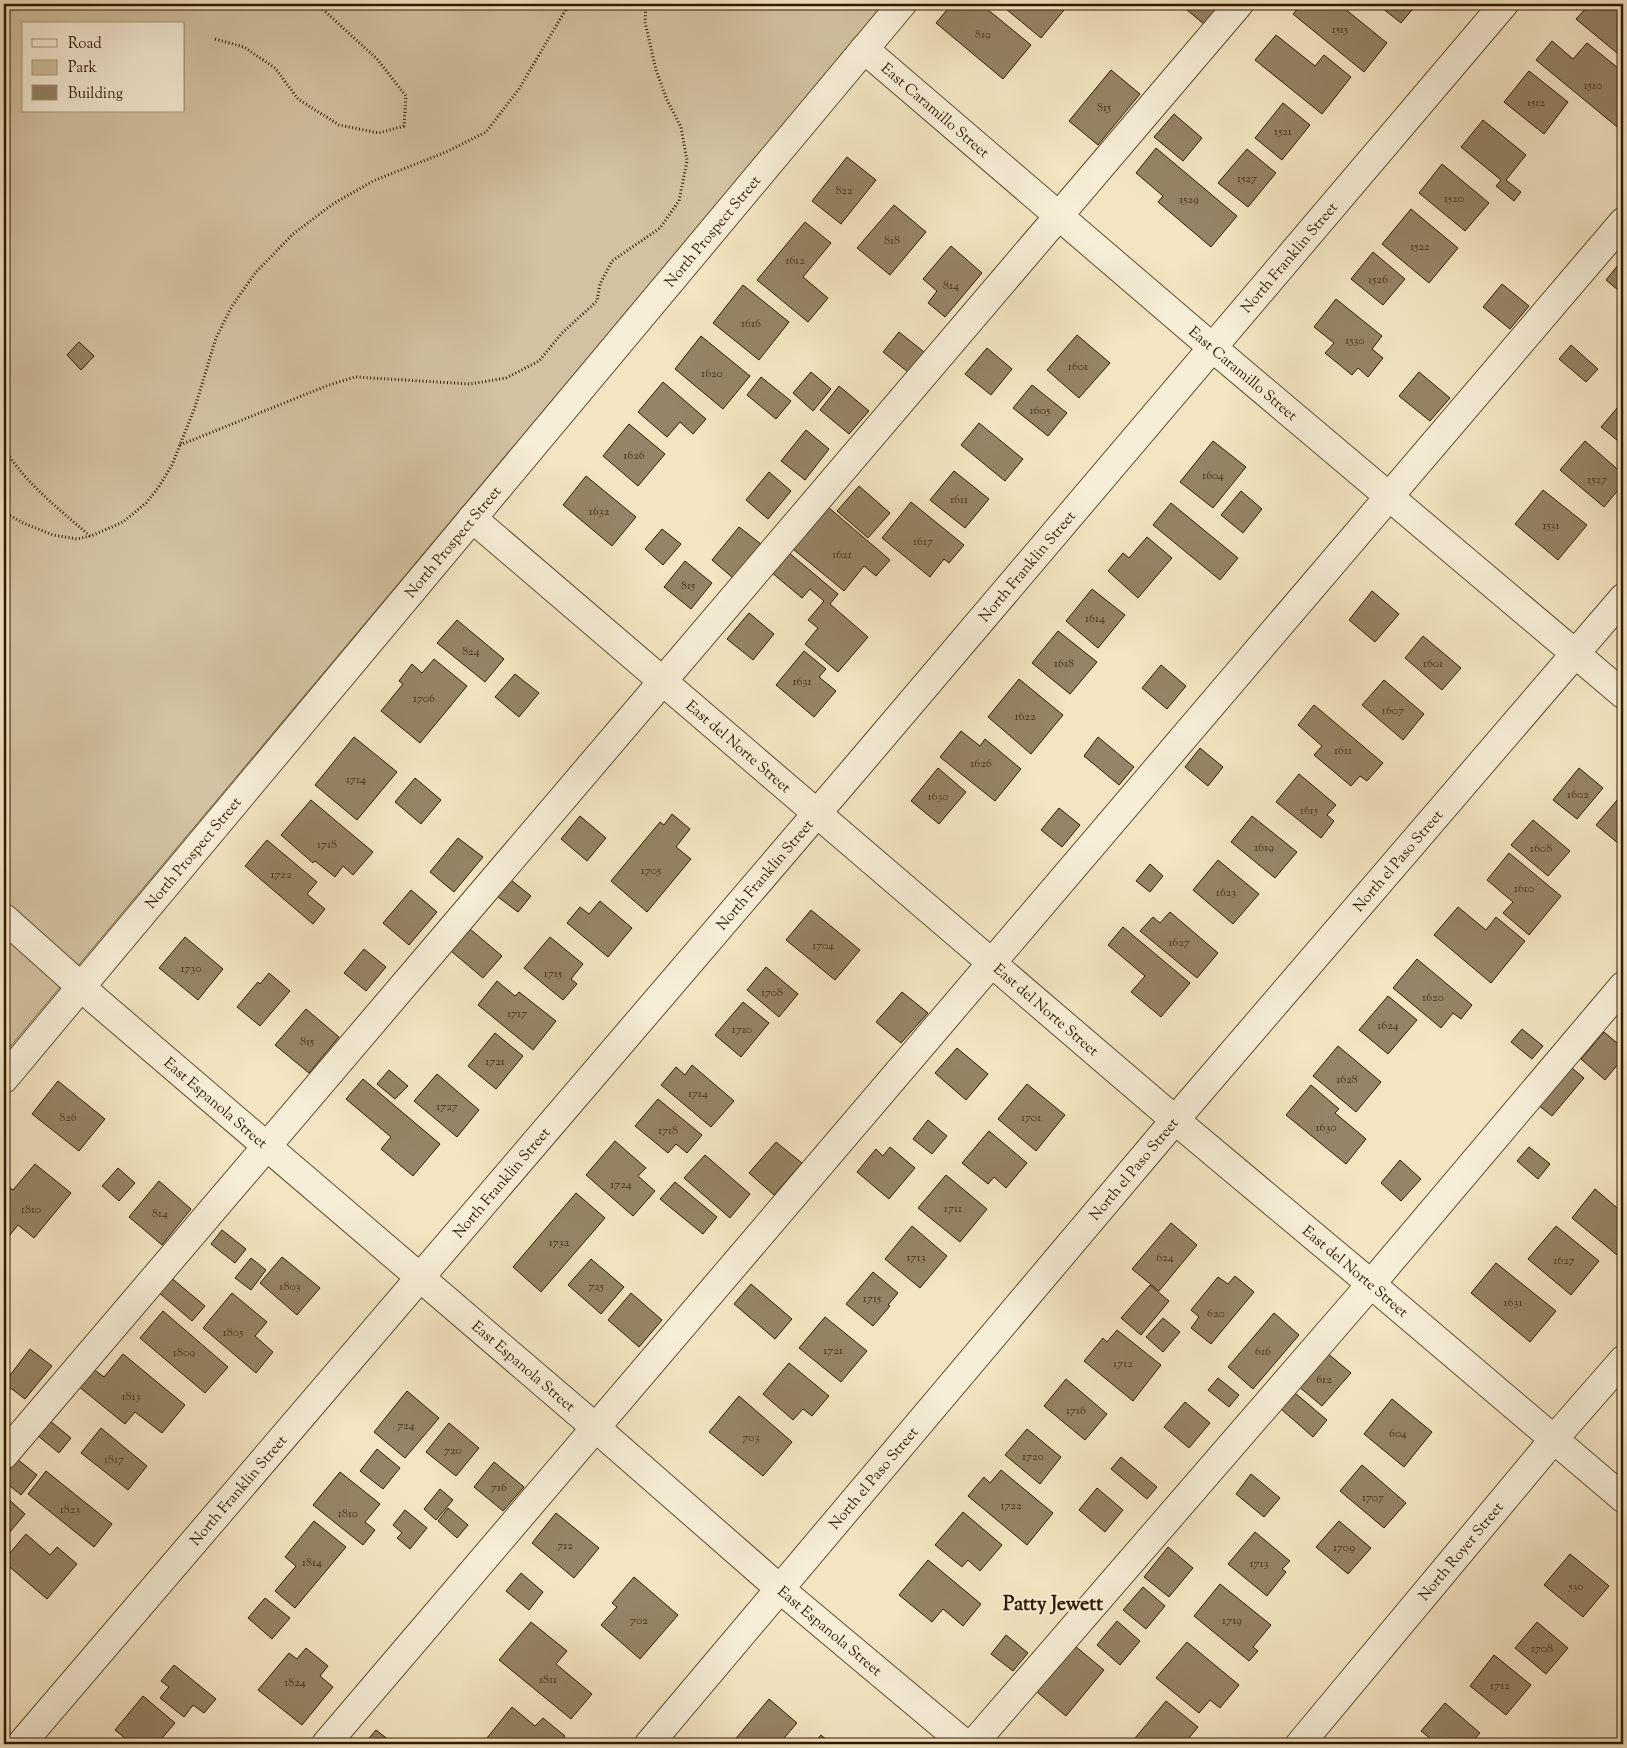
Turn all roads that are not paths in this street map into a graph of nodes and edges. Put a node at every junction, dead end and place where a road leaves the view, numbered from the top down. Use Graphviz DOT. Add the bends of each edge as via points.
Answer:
graph roads {
  1 [pos="902,4"];
  2 [pos="1238,4"];
  3 [pos="1504,4"];
  4 [pos="864,49"];
  5 [pos="1058,215"];
  6 [pos="1623,222"];
  7 [pos="1213,348"];
  8 [pos="1390,496"];
  9 [pos="472,518"];
  10 [pos="1623,598"];
  11 [pos="1576,654"];
  12 [pos="662,681"];
  13 [pos="1623,694"];
  14 [pos="816,814"];
  15 [pos="4,918"];
  16 [pos="992,962"];
  17 [pos="1623,986"];
  18 [pos="81,987"];
  19 [pos="4,1079"];
  20 [pos="1174,1120"];
  21 [pos="268,1148"];
  22 [pos="420,1278"];
  23 [pos="1371,1284"];
  24 [pos="1623,1360"];
  25 [pos="596,1428"];
  26 [pos="1554,1439"];
  27 [pos="4,1455"];
  28 [pos="1623,1498"];
  29 [pos="780,1589"];
  30 [pos="21,1744"];
  31 [pos="326,1744"];
  32 [pos="649,1744"];
  33 [pos="965,1744"];
  34 [pos="972,1744"];
  35 [pos="1300,1744"];
  1 -- 4 [label="street, North Prospect Street"];
  2 -- 5 [label="street"];
  3 -- 7 [label="street, North Franklin Street"];
  4 -- 5 [label="street, East Caramillo Street"];
  4 -- 9 [label="street, North Prospect Street"];
  5 -- 7 [label="street, East Caramillo Street"];
  5 -- 12 [label="street"];
  6 -- 8 [label="street"];
  7 -- 8 [label="street, East Caramillo Street"];
  7 -- 14 [label="street, North Franklin Street"];
  8 -- 11 [label="street, East Caramillo Street"];
  8 -- 16 [label="street"];
  9 -- 12 [label="street, East del Norte Street"];
  9 -- 18 [label="street, North Prospect Street"];
  10 -- 11 [label="street, North el Paso Street"];
  11 -- 13 [label="street, East Caramillo Street"];
  11 -- 20 [label="street, North el Paso Street"];
  12 -- 14 [label="street, East del Norte Street"];
  12 -- 21 [label="street"];
  14 -- 16 [label="street, East del Norte Street"];
  14 -- 22 [label="street, North Franklin Street"];
  15 -- 18 [label="street, East Espanola Street"];
  16 -- 20 [label="street, East del Norte Street"];
  16 -- 25 [label="street"];
  17 -- 23 [label="street"];
  18 -- 19 [label="street, North Prospect Street"];
  18 -- 21 [label="street, East Espanola Street"];
  20 -- 23 [label="street, East del Norte Street"];
  20 -- 29 [label="street, North el Paso Street"];
  21 -- 22 [label="street, East Espanola Street"];
  21 -- 27 [label="street"];
  22 -- 25 [label="street, East Espanola Street"];
  22 -- 30 [label="street, North Franklin Street"];
  23 -- 26 [label="street, East del Norte Street"];
  23 -- 34 [label="street"];
  24 -- 26 [label="street, North Royer Street"];
  25 -- 29 [label="street, East Espanola Street"];
  25 -- 31 [label="street"];
  26 -- 28 [label="street, East del Norte Street"];
  26 -- 35 [label="street, North Royer Street"];
  29 -- 32 [label="street, North el Paso Street"];
  29 -- 33 [label="street, East Espanola Street"];
}
